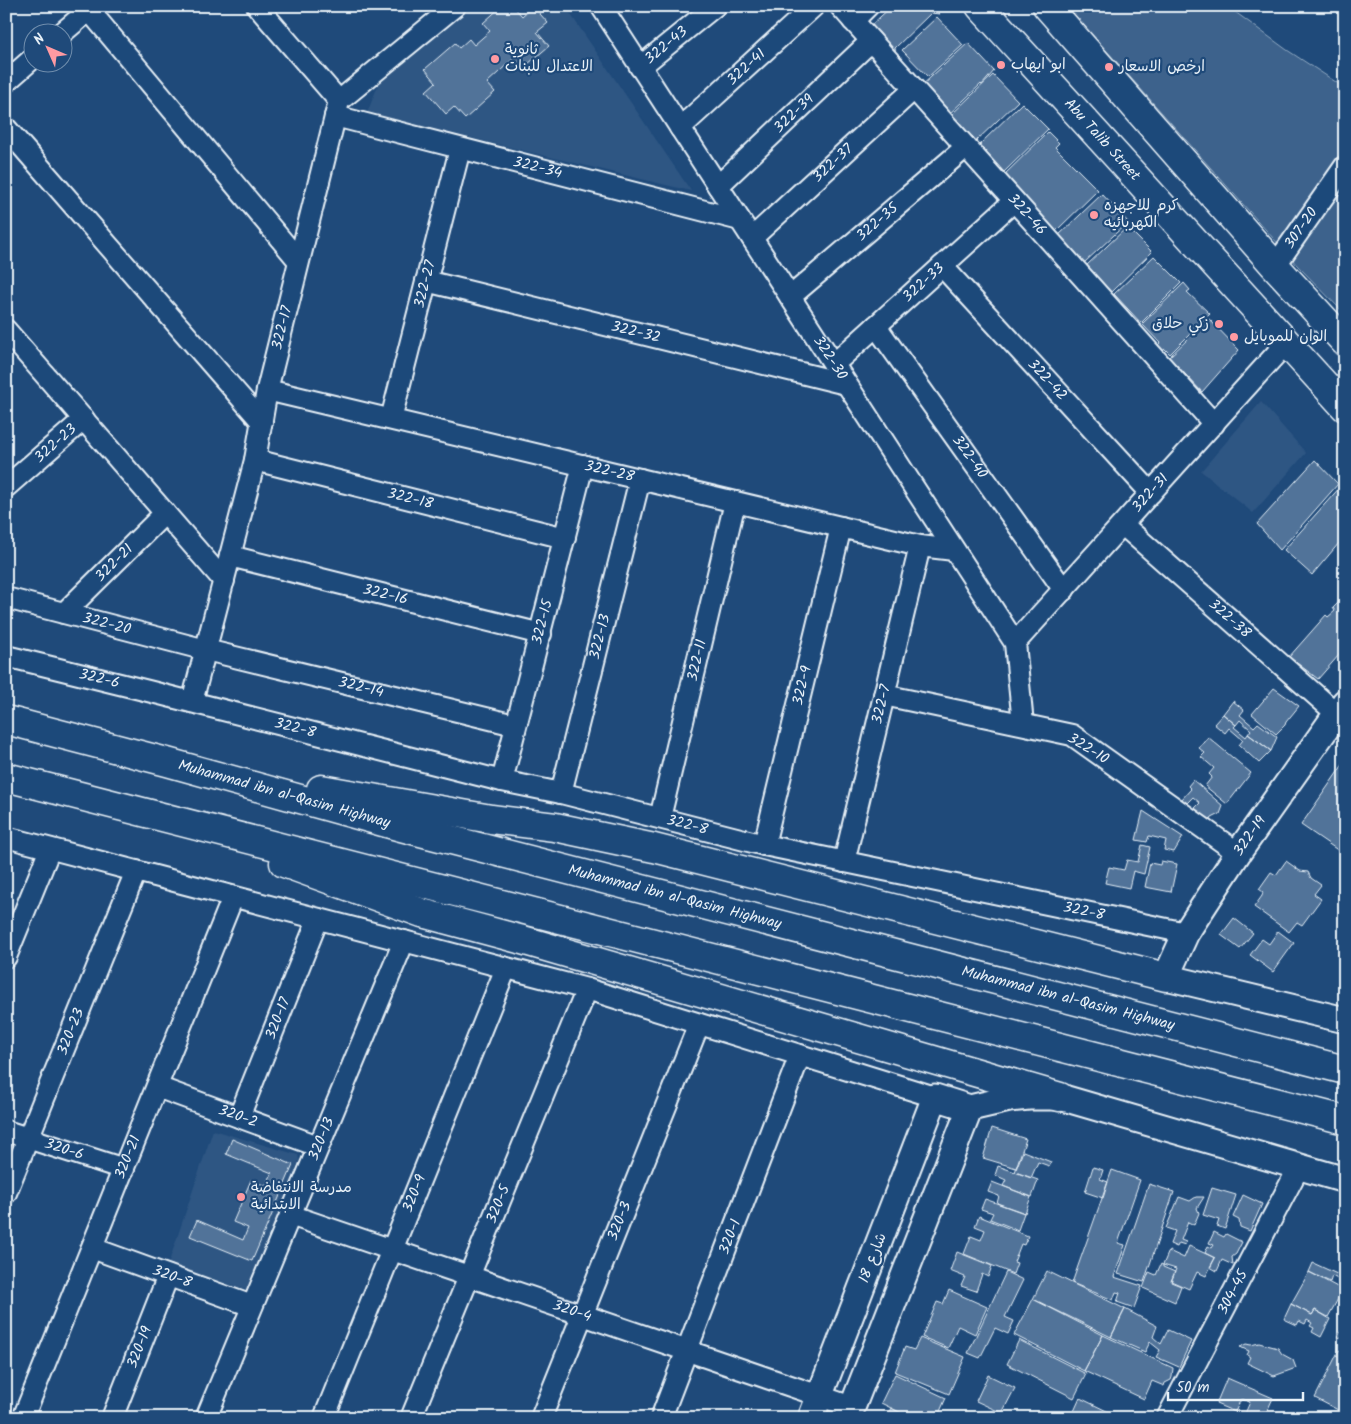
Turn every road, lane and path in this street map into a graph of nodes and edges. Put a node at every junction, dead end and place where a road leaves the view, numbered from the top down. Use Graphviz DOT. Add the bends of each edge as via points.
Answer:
graph roads {
  1 [pos="257,6"];
  2 [pos="715,6"];
  3 [pos="814,6"];
  4 [pos="868,6"];
  5 [pos="980,6"];
  6 [pos="1047,6"];
  7 [pos="91,8"];
  8 [pos="605,8"];
  9 [pos="446,9"];
  10 [pos="846,14"];
  11 [pos="72,24"];
  12 [pos="871,41"];
  13 [pos="640,67"];
  14 [pos="22,68"];
  15 [pos="6,82"];
  16 [pos="914,89"];
  17 [pos="337,108"];
  18 [pos="6,128"];
  19 [pos="680,128"];
  20 [pos="966,147"];
  21 [pos="460,149"];
  22 [pos="1345,166"];
  23 [pos="718,186"];
  24 [pos="1014,201"];
  25 [pos="740,220"];
  26 [pos="752,238"];
  27 [pos="298,260"];
  28 [pos="942,266"];
  29 [pos="1276,266"];
  30 [pos="426,281"];
  31 [pos="790,297"];
  32 [pos="876,326"];
  33 [pos="6,330"];
  34 [pos="1287,342"];
  35 [pos="1345,342"];
  36 [pos="834,364"];
  37 [pos="846,384"];
  38 [pos="267,390"];
  39 [pos="1345,407"];
  40 [pos="84,419"];
  41 [pos="392,420"];
  42 [pos="262,422"];
  43 [pos="1214,424"];
  44 [pos="256,460"];
  45 [pos="582,465"];
  46 [pos="640,479"];
  47 [pos="6,487"];
  48 [pos="1151,494"];
  49 [pos="735,502"];
  50 [pos="165,513"];
  51 [pos="1123,525"];
  52 [pos="841,527"];
  53 [pos="565,538"];
  54 [pos="920,546"];
  55 [pos="954,550"];
  56 [pos="230,556"];
  57 [pos="224,581"];
  58 [pos="1064,590"];
  59 [pos="6,598"];
  60 [pos="64,613"];
  61 [pos="541,634"];
  62 [pos="1015,643"];
  63 [pos="206,650"];
  64 [pos="6,656"];
  65 [pos="884,695"];
  66 [pos="192,702"];
  67 [pos="1340,708"];
  68 [pos="6,720"];
  69 [pos="1023,724"];
  70 [pos="515,725"];
  71 [pos="167,762"];
  72 [pos="6,777"];
  73 [pos="502,781"];
  74 [pos="561,793"];
  75 [pos="134,809"];
  76 [pos="660,818"];
  77 [pos="6,838"];
  78 [pos="764,845"];
  79 [pos="50,849"];
  80 [pos="1238,853"];
  81 [pos="844,862"];
  82 [pos="136,871"];
  83 [pos="233,897"];
  84 [pos="318,919"];
  85 [pos="1186,933"];
  86 [pos="404,941"];
  87 [pos="6,957"];
  88 [pos="506,968"];
  89 [pos="1166,977"];
  90 [pos="586,989"];
  91 [pos="1345,1020"];
  92 [pos="699,1024"];
  93 [pos="800,1055"];
  94 [pos="1345,1070"];
  95 [pos="156,1087"];
  96 [pos="935,1097"];
  97 [pos="1060,1097"];
  98 [pos="970,1108"];
  99 [pos="239,1118"];
  100 [pos="1345,1120"];
  101 [pos="6,1131"];
  102 [pos="28,1138"];
  103 [pos="318,1146"];
  104 [pos="1299,1167"];
  105 [pos="124,1168"];
  106 [pos="1345,1180"];
  107 [pos="6,1193"];
  108 [pos="290,1215"];
  109 [pos="92,1248"];
  110 [pos="392,1250"];
  111 [pos="168,1276"];
  112 [pos="469,1276"];
  113 [pos="252,1306"];
  114 [pos="582,1315"];
  115 [pos="686,1351"];
  116 [pos="815,1407"];
  117 [pos="850,1413"];
  118 [pos="23,1418"];
  119 [pos="112,1418"];
  120 [pos="206,1418"];
  121 [pos="324,1418"];
  122 [pos="411,1418"];
  123 [pos="540,1418"];
  124 [pos="660,1418"];
  125 [pos="1167,1418"];
  1 -- 17 [label="street"];
  2 -- 13 [label="street, 322-43"];
  3 -- 19 [label="street, 322-41"];
  4 -- 10 [label="street"];
  5 -- 34 [label="main road, Abu Talib Street"];
  6 -- 29 [label="main road"];
  7 -- 11 [label="street"];
  7 -- 27 [label="street"];
  8 -- 13 [label="street, 322-30"];
  9 -- 17 [label="street"];
  10 -- 12 [label="street, 322-46"];
  12 -- 16 [label="street, 322-46"];
  12 -- 23 [label="street, 322-39"];
  13 -- 19 [label="street, 322-30"];
  14 -- 15 [label="street"];
  16 -- 20 [label="street, 322-46"];
  16 -- 26 [label="street, 322-37"];
  17 -- 21 [label="street, 322-34"];
  17 -- 27 [label="street, 322-17"];
  18 -- 42 [label="street"];
  19 -- 23 [label="street, 322-30"];
  20 -- 24 [label="street, 322-46"];
  20 -- 31 [label="street, 322-35"];
  21 -- 25 [label="street, 322-34"];
  21 -- 30 [label="street, 322-27"];
  22 -- 29 [label="street, 307-20"];
  23 -- 25 [label="street, 322-30"];
  24 -- 28 [label="street, 322-33"];
  24 -- 43 [label="street, 322-46"];
  25 -- 26 [label="street, 322-30"];
  26 -- 31 [label="street, 322-30"];
  27 -- 38 [label="street, 322-17"];
  28 -- 32 [label="street, 322-33"];
  28 -- 48 [label="street, 322-42"];
  29 -- 35 [label="main road"];
  30 -- 37 [label="street, 322-32"];
  30 -- 41 [label="street, 322-27"];
  31 -- 36 [label="street, 322-30"];
  32 -- 36 [label="street, 322-33"];
  32 -- 58 [label="street, 322-40"];
  33 -- 40 [label="street"];
  34 -- 39 [label="main road, Abu Talib Street"];
  34 -- 43 [label="street, 322-31"];
  36 -- 37 [label="street, 322-30"];
  37 -- 55 [label="street, 322-30"];
  38 -- 41 [label="street, 322-28"];
  38 -- 42 [label="street, 322-17"];
  40 -- 47 [label="street, 322-23"];
  40 -- 50 [label="street"];
  41 -- 45 [label="street, 322-28"];
  42 -- 44 [label="street, 322-17"];
  43 -- 48 [label="street, 322-31"];
  44 -- 53 [label="street, 322-18"];
  44 -- 56 [label="street, 322-17"];
  45 -- 46 [label="street, 322-28"];
  45 -- 53 [label="street, 322-15"];
  46 -- 49 [label="street, 322-28"];
  46 -- 74 [label="street, 322-13"];
  48 -- 51 [label="street, 322-31"];
  49 -- 52 [label="street, 322-28"];
  49 -- 76 [label="street, 322-11"];
  50 -- 57 [label="street"];
  50 -- 60 [label="street, 322-21"];
  51 -- 58 [label="street, 322-31"];
  51 -- 67 [label="street, 322-38"];
  52 -- 54 [label="street, 322-28"];
  52 -- 78 [label="street, 322-9"];
  53 -- 61 [label="street, 322-15"];
  54 -- 55 [label="street, 322-28"];
  54 -- 65 [label="street, 322-7"];
  55 -- 62 [label="street, 322-30"];
  56 -- 57 [label="street, 322-17"];
  56 -- 61 [label="street, 322-16"];
  57 -- 63 [label="street, 322-17"];
  58 -- 62 [label="street, 322-31"];
  59 -- 60 [label="street, 322-20"];
  60 -- 63 [label="street, 322-20"];
  61 -- 70 [label="street, 322-15"];
  62 -- 69 [label="street, 322-30"];
  63 -- 66 [label="street, 322-17"];
  63 -- 70 [label="street, 322-14"];
  64 -- 66 [label="street, 322-6"];
  65 -- 69 [label="street, 322-10"];
  65 -- 81 [label="street, 322-7"];
  66 -- 73 [label="street, 322-8"];
  67 -- 80 [label="street, 322-19"];
  68 -- 71 [label="main road, Muhammad ibn al-Qasim Highway"];
  69 -- 80 [label="street, 322-10" via="1072,735"];
  70 -- 73 [label="street, 322-15"];
  71 -- 89 [label="main road" via="491,819 555,827 636,844"];
  71 -- 94 [label="main road, Muhammad ibn al-Qasim Highway" via="401,827"];
  72 -- 75 [label="main road"];
  73 -- 74 [label="street, 322-8"];
  74 -- 76 [label="street, 322-8"];
  75 -- 97 [label="main road" via="422,913 519,938"];
  75 -- 100 [label="main road"];
  76 -- 78 [label="street, 322-8"];
  77 -- 79 [label="street"];
  78 -- 81 [label="street, 322-8"];
  79 -- 82 [label="street"];
  79 -- 87 [label="street"];
  80 -- 85 [label="street, 322-19"];
  81 -- 85 [label="street, 322-8"];
  82 -- 83 [label="street"];
  82 -- 102 [label="street, 320-23"];
  83 -- 84 [label="street"];
  83 -- 95 [label="street, 320-21"];
  84 -- 86 [label="street"];
  84 -- 99 [label="street, 320-17"];
  85 -- 89 [label="street, 322-19"];
  86 -- 88 [label="street"];
  86 -- 103 [label="street, 320-13"];
  88 -- 90 [label="street"];
  88 -- 110 [label="street, 320-9"];
  89 -- 91 [label="street"];
  90 -- 92 [label="street"];
  90 -- 112 [label="street, 320-5"];
  92 -- 93 [label="street"];
  92 -- 114 [label="street, 320-3"];
  93 -- 96 [label="street"];
  93 -- 115 [label="street, 320-1"];
  95 -- 99 [label="street, 320-2"];
  95 -- 105 [label="street, 320-21"];
  96 -- 98 [label="street"];
  96 -- 116 [label="street, شارع 18"];
  97 -- 98 [label="street" via="1009,1099"];
  97 -- 104 [label="street"];
  98 -- 117 [label="street"];
  99 -- 103 [label="street, 320-2"];
  101 -- 102 [label="street, 320-6"];
  102 -- 105 [label="street, 320-6"];
  102 -- 107 [label="street, 320-23"];
  103 -- 108 [label="street, 320-13"];
  104 -- 106 [label="street"];
  104 -- 125 [label="street, 304-45"];
  105 -- 109 [label="street, 320-21"];
  108 -- 110 [label="street, 320-4"];
  108 -- 113 [label="street, 320-13"];
  109 -- 111 [label="street, 320-8"];
  109 -- 118 [label="street, 320-21"];
  110 -- 112 [label="street, 320-4"];
  110 -- 121 [label="street, 320-9"];
  111 -- 113 [label="street, 320-8"];
  111 -- 119 [label="street, 320-19"];
  112 -- 114 [label="street, 320-4"];
  112 -- 122 [label="street, 320-5"];
  113 -- 120 [label="street, 320-13"];
  114 -- 115 [label="street, 320-4"];
  114 -- 123 [label="street, 320-3"];
  115 -- 116 [label="street, 320-4"];
  115 -- 124 [label="street, 320-1"];
  116 -- 117 [label="street, 320-4"];
}
